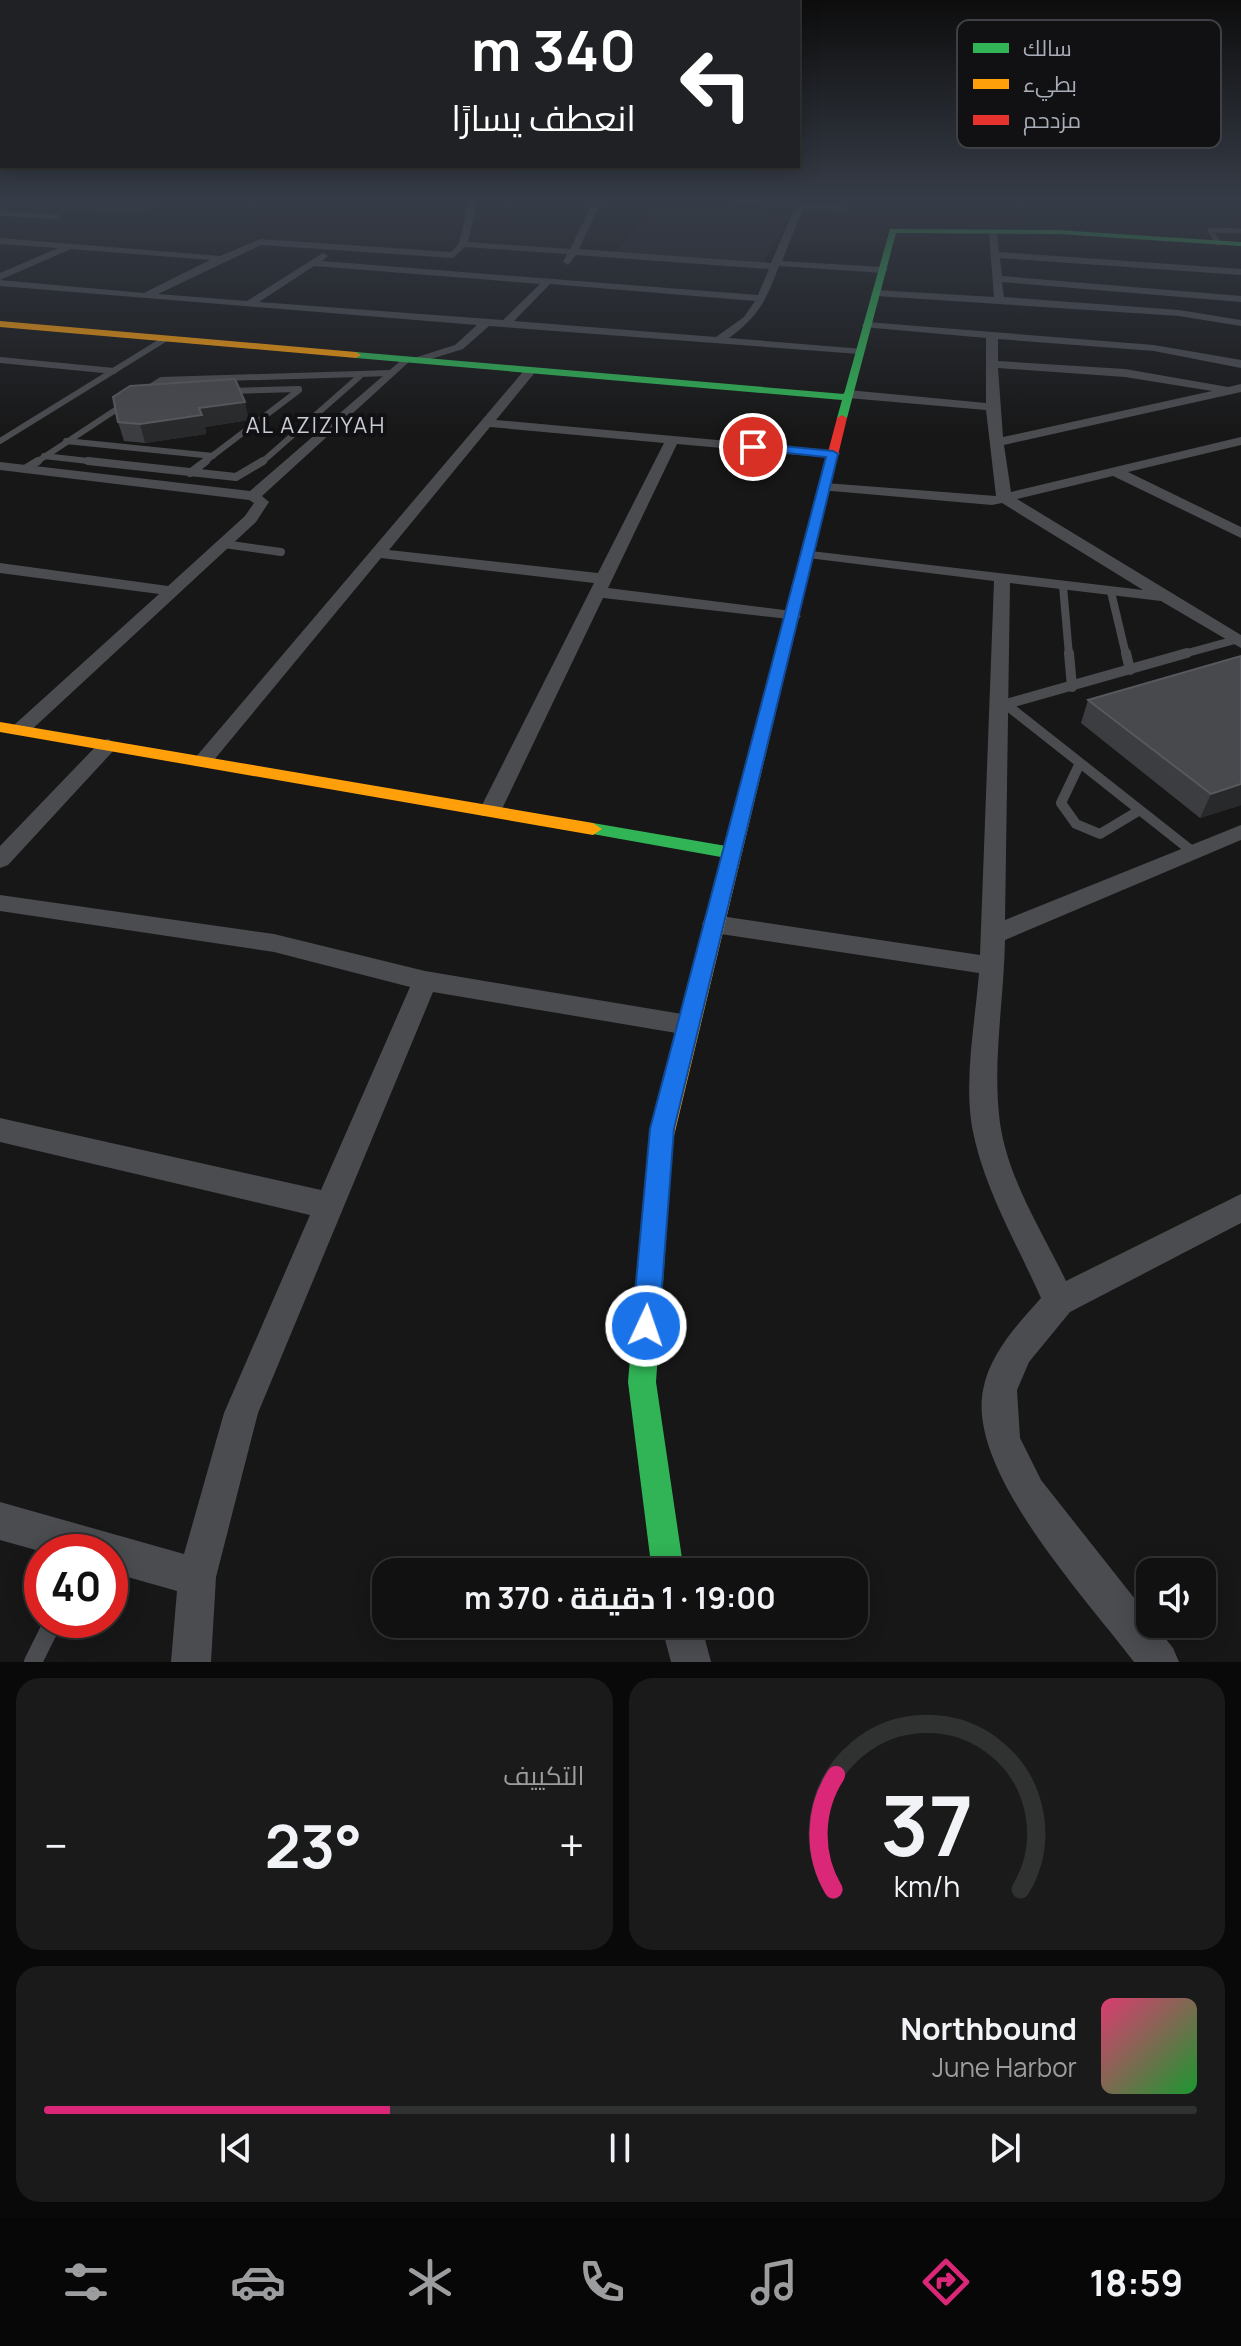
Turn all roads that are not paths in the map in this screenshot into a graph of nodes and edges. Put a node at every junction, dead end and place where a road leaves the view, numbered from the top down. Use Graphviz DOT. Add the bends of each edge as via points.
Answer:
graph roads {
  1 [pos="181,279"];
  2 [pos="288,279"];
  3 [pos="511,279"];
  4 [pos="554,279"];
  5 [pos="770,279"];
  6 [pos="880,279"];
  7 [pos="997,279"];
  8 [pos="1,282"];
  9 [pos="551,282"];
  10 [pos="876,293"];
  11 [pos="146,296"];
  12 [pos="762,298"];
  13 [pos="1239,299"];
  14 [pos="999,300"];
  15 [pos="247,305"];
  16 [pos="1223,319"];
  17 [pos="488,321"];
  18 [pos="507,322"];
  19 [pos="1241,323"];
  20 [pos="0,324"];
  21 [pos="867,325"];
  22 [pos="992,335"];
  23 [pos="165,339"];
  24 [pos="720,339"];
  25 [pos="859,351"];
  26 [pos="0,360"];
  27 [pos="412,360"];
  28 [pos="992,364"];
  29 [pos="1241,364"];
  30 [pos="531,370"];
  31 [pos="115,371"];
  32 [pos="391,373"];
  33 [pos="360,376"];
  34 [pos="315,377"];
  35 [pos="299,389"];
  36 [pos="1237,389"];
  37 [pos="225,392"];
  38 [pos="136,394"];
  39 [pos="151,394"];
  40 [pos="848,395"];
  41 [pos="992,407"];
  42 [pos="486,423"];
  43 [pos="0,427"];
  44 [pos="302,427"];
  45 [pos="18,429"];
  46 [pos="328,429"];
  47 [pos="672,440"];
  48 [pos="0,441"];
  49 [pos="66,441"];
  50 [pos="1241,441"];
  51 [pos="997,442"];
  52 [pos="833,454"];
  53 [pos="44,456"];
  54 [pos="213,456"];
  55 [pos="3,468"];
  56 [pos="25,469"];
  57 [pos="151,469"];
  58 [pos="1116,472"];
  59 [pos="190,473"];
  60 [pos="134,482"];
  61 [pos="825,487"];
  62 [pos="253,496"];
  63 [pos="1004,498"];
  64 [pos="1241,533"];
  65 [pos="224,544"];
  66 [pos="281,552"];
  67 [pos="376,553"];
  68 [pos="808,553"];
  69 [pos="0,568"];
  70 [pos="1002,579"];
  71 [pos="601,585"];
  72 [pos="1063,586"];
  73 [pos="172,591"];
  74 [pos="1111,592"];
  75 [pos="1167,598"];
  76 [pos="792,616"];
  77 [pos="1238,641"];
  78 [pos="1130,670"];
  79 [pos="1072,687"];
  80 [pos="1003,706"];
  81 [pos="0,727"];
  82 [pos="20,730"];
  83 [pos="108,745"];
  84 [pos="202,762"];
  85 [pos="1080,763"];
  86 [pos="1140,810"];
  87 [pos="490,811"];
  88 [pos="1241,832"];
  89 [pos="4,851"];
  90 [pos="1193,852"];
  91 [pos="732,853"];
  92 [pos="0,903"];
  93 [pos="714,924"];
  94 [pos="993,935"];
  95 [pos="992,966"];
  96 [pos="425,981"];
  97 [pos="688,1025"];
  98 [pos="0,1130"];
  99 [pos="329,1206"];
  100 [pos="1241,1208"];
  101 [pos="1059,1301"];
  102 [pos="0,1521"];
  103 [pos="43,1534"];
  104 [pos="666,1558"];
  105 [pos="128,1559"];
  106 [pos="197,1577"];
  107 [pos="45,1638"];
  108 [pos="685,1638"];
  109 [pos="33,1662"];
  110 [pos="191,1662"];
  111 [pos="691,1662"];
  112 [pos="1159,1662"];
  1 -- 11 [label="street"];
  2 -- 15 [label="street"];
  3 -- 9 [label="street"];
  4 -- 9 [label="street"];
  5 -- 12 [label="street"];
  6 -- 10 [label="street"];
  7 -- 13 [label="street"];
  7 -- 14 [label="street"];
  8 -- 11 [label="street"];
  9 -- 12 [label="street"];
  9 -- 18 [label="street"];
  10 -- 14 [label="street"];
  10 -- 21 [label="street"];
  11 -- 15 [label="street"];
  12 -- 24 [label="street" via="754,313"];
  13 -- 16 [label="street"];
  14 -- 16 [label="street"];
  15 -- 17 [label="street"];
  16 -- 19 [label="street"];
  17 -- 18 [label="street"];
  17 -- 27 [label="street" via="459,347"];
  18 -- 24 [label="street"];
  20 -- 23 [label="street"];
  21 -- 22 [label="street"];
  21 -- 25 [label="street"];
  22 -- 28 [label="street"];
  22 -- 29 [label="street" via="1154,348"];
  23 -- 27 [label="street"];
  23 -- 31 [label="lane"];
  24 -- 25 [label="street"];
  25 -- 40 [label="street"];
  26 -- 31 [label="lane"];
  27 -- 30 [label="street"];
  27 -- 32 [label="street"];
  28 -- 36 [label="street" via="1125,373"];
  28 -- 41 [label="street"];
  30 -- 40 [label="street"];
  30 -- 42 [label="street"];
  31 -- 45 [label="lane"];
  32 -- 33 [label="lane"];
  32 -- 46 [label="street"];
  33 -- 34 [label="lane"];
  33 -- 44 [label="lane"];
  34 -- 35 [label="lane"];
  34 -- 38 [label="lane" via="177,378"];
  35 -- 37 [label="lane"];
  35 -- 54 [label="lane"];
  36 -- 51 [label="street"];
  38 -- 39 [label="lane"];
  38 -- 49 [label="lane"];
  40 -- 41 [label="street"];
  40 -- 52 [label="street"];
  41 -- 51 [label="street"];
  42 -- 47 [label="street"];
  42 -- 67 [label="street"];
  43 -- 45 [label="lane"];
  44 -- 46 [label="lane"];
  44 -- 59 [label="lane" via="246,474"];
  45 -- 48 [label="lane"];
  46 -- 62 [label="street"];
  47 -- 52 [label="street"];
  47 -- 71 [label="street"];
  49 -- 53 [label="lane"];
  49 -- 54 [label="lane"];
  50 -- 58 [label="street"];
  51 -- 63 [label="street"];
  52 -- 61 [label="street"];
  53 -- 56 [label="lane"];
  53 -- 57 [label="lane"];
  54 -- 59 [label="lane"];
  55 -- 56 [label="street"];
  56 -- 60 [label="street"];
  57 -- 59 [label="lane"];
  57 -- 60 [label="lane"];
  58 -- 63 [label="street"];
  58 -- 64 [label="street"];
  60 -- 62 [label="street"];
  61 -- 63 [label="street" via="972,502"];
  61 -- 68 [label="street"];
  62 -- 65 [label="street" via="262,502 260,509"];
  63 -- 75 [label="street"];
  65 -- 66 [label="lane"];
  65 -- 73 [label="street"];
  67 -- 71 [label="street"];
  67 -- 84 [label="street"];
  68 -- 70 [label="street"];
  68 -- 76 [label="street"];
  69 -- 73 [label="street"];
  70 -- 72 [label="street"];
  70 -- 80 [label="street"];
  71 -- 76 [label="street"];
  71 -- 87 [label="street"];
  72 -- 74 [label="street"];
  72 -- 79 [label="lane"];
  73 -- 82 [label="street"];
  74 -- 75 [label="street"];
  74 -- 78 [label="lane"];
  75 -- 77 [label="street"];
  76 -- 91 [label="street"];
  77 -- 78 [label="lane"];
  78 -- 79 [label="lane"];
  79 -- 80 [label="lane"];
  80 -- 85 [label="lane"];
  80 -- 94 [label="street"];
  81 -- 82 [label="street"];
  82 -- 83 [label="street"];
  83 -- 84 [label="street"];
  83 -- 89 [label="street"];
  84 -- 87 [label="street"];
  85 -- 86 [label="lane"];
  85 -- 86 [label="lane" via="1061,803 1080,828 1100,834"];
  86 -- 90 [label="lane"];
  87 -- 91 [label="street"];
  88 -- 90 [label="street"];
  90 -- 94 [label="street"];
  91 -- 93 [label="street"];
  92 -- 96 [label="street" via="274,943"];
  93 -- 95 [label="street"];
  93 -- 97 [label="street"];
  94 -- 95 [label="street"];
  95 -- 101 [label="street" via="986,1124 997,1169"];
  96 -- 97 [label="street"];
  96 -- 99 [label="street"];
  97 -- 104 [label="street" via="662,1129 642,1382"];
  98 -- 99 [label="street"];
  99 -- 106 [label="street" via="241,1413"];
  100 -- 101 [label="street"];
  101 -- 112 [label="street" via="1017,1350 1000,1390 1002,1440 1028,1493"];
  102 -- 103 [label="street"];
  105 -- 106 [label="street"];
  106 -- 110 [label="street"];
  107 -- 109 [label="lane"];
  108 -- 111 [label="street"];
}
